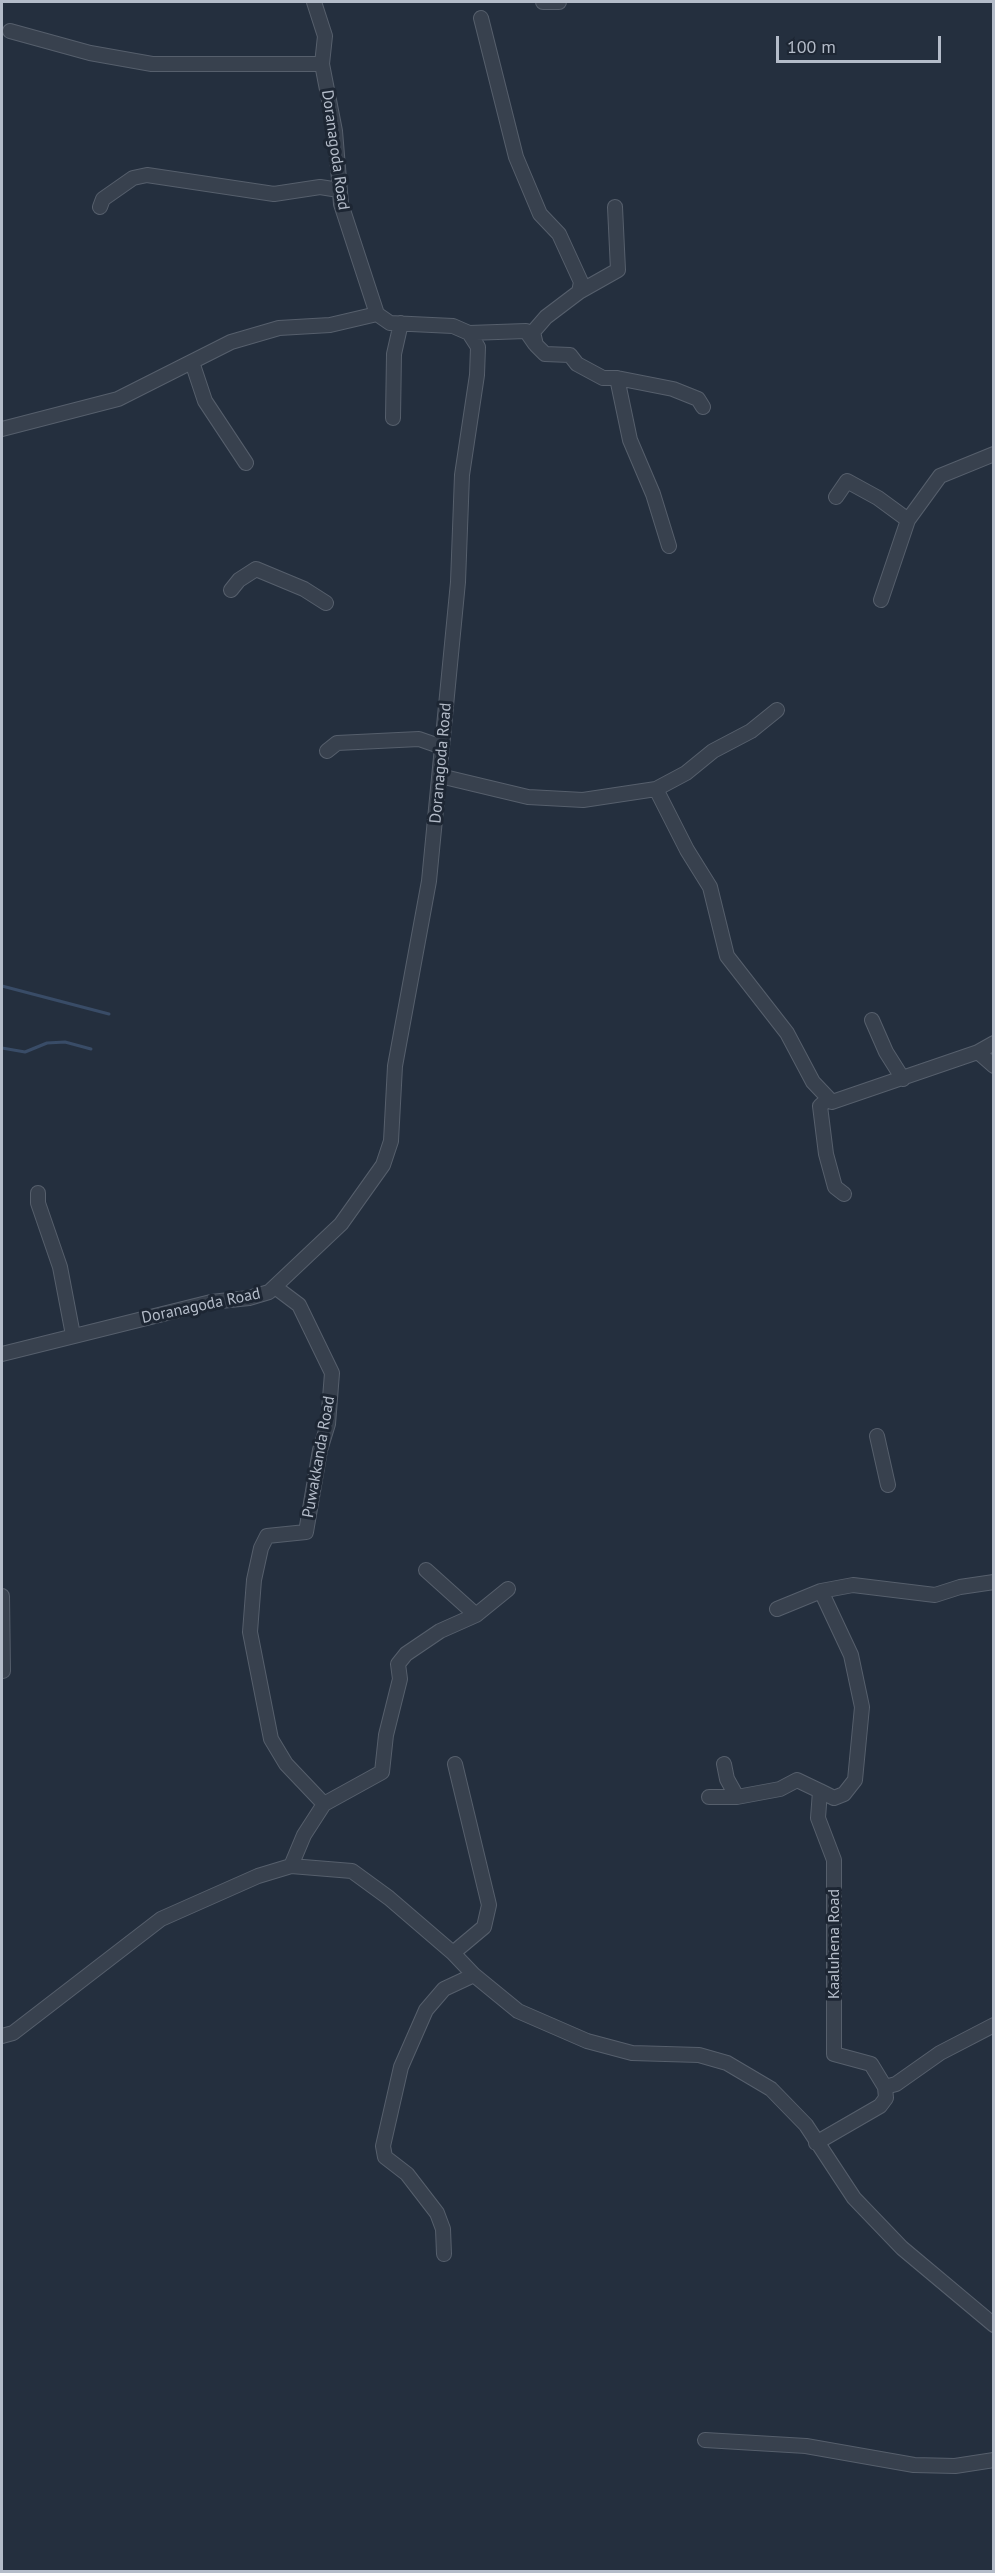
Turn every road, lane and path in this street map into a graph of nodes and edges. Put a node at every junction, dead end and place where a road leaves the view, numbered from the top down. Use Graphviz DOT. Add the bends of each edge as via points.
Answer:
graph roads {
  1 [pos="314,2"];
  2 [pos="543,2"];
  3 [pos="559,2"];
  4 [pos="482,18"];
  5 [pos="10,31"];
  6 [pos="322,64"];
  7 [pos="339,190"];
  8 [pos="100,207"];
  9 [pos="615,207"];
  10 [pos="579,292"];
  11 [pos="377,314"];
  12 [pos="400,323"];
  13 [pos="469,333"];
  14 [pos="536,345"];
  15 [pos="192,362"];
  16 [pos="617,378"];
  17 [pos="703,406"];
  18 [pos="393,418"];
  19 [pos="2,429"];
  20 [pos="993,454"];
  21 [pos="246,463"];
  22 [pos="836,497"];
  23 [pos="908,520"];
  24 [pos="669,546"];
  25 [pos="231,590"];
  26 [pos="881,600"];
  27 [pos="326,603"];
  28 [pos="777,710"];
  29 [pos="442,747"];
  30 [pos="327,751"];
  31 [pos="440,776"];
  32 [pos="656,789"];
  33 [pos="872,1020"];
  34 [pos="993,1043"];
  35 [pos="978,1052"];
  36 [pos="993,1066"];
  37 [pos="903,1078"];
  38 [pos="828,1099"];
  39 [pos="38,1193"];
  40 [pos="844,1194"];
  41 [pos="275,1287"];
  42 [pos="74,1335"];
  43 [pos="2,1354"];
  44 [pos="877,1436"];
  45 [pos="888,1485"];
  46 [pos="426,1570"];
  47 [pos="993,1582"];
  48 [pos="508,1588"];
  49 [pos="821,1591"];
  50 [pos="2,1596"];
  51 [pos="777,1609"];
  52 [pos="476,1615"];
  53 [pos="3,1671"];
  54 [pos="454,1764"];
  55 [pos="724,1764"];
  56 [pos="820,1791"];
  57 [pos="709,1797"];
  58 [pos="737,1797"];
  59 [pos="324,1804"];
  60 [pos="291,1866"];
  61 [pos="453,1953"];
  62 [pos="474,1975"];
  63 [pos="993,2025"];
  64 [pos="2,2036"];
  65 [pos="885,2087"];
  66 [pos="816,2143"];
  67 [pos="444,2254"];
  68 [pos="993,2325"];
  69 [pos="705,2440"];
  70 [pos="993,2460"];
  1 -- 6 [label="street, Doranagoda Road" via="324,36"];
  2 -- 3 [label="street"];
  4 -- 10 [label="street" via="516,157 540,214 559,234 581,282"];
  5 -- 6 [label="street" via="90,53 152,64"];
  6 -- 7 [label="street, Doranagoda Road" via="335,131"];
  7 -- 8 [label="street" via="320,187 274,194 147,175 133,178 103,199"];
  7 -- 11 [label="street, Doranagoda Road"];
  9 -- 10 [label="street" via="618,270"];
  10 -- 14 [label="street" via="546,317 534,332"];
  11 -- 12 [label="street" via="390,323"];
  11 -- 15 [label="street" via="330,325 279,328 231,342"];
  12 -- 13 [label="street" via="453,326"];
  12 -- 18 [label="street" via="394,354"];
  13 -- 14 [label="street" via="526,331"];
  13 -- 29 [label="street, Doranagoda Road" via="478,347 477,375 462,475 458,582"];
  14 -- 16 [label="street" via="545,354 570,355 577,364 603,378"];
  15 -- 19 [label="street" via="118,399"];
  15 -- 21 [label="street" via="206,401"];
  16 -- 17 [label="street" via="673,389 698,399"];
  16 -- 24 [label="street" via="630,440"];
  20 -- 23 [label="street" via="940,476"];
  22 -- 23 [label="street" via="847,481"];
  23 -- 26 [label="street"];
  25 -- 27 [label="street" via="256,569"];
  28 -- 32 [label="street" via="750,731 713,751 687,773"];
  29 -- 30 [label="street" via="418,739 337,743"];
  29 -- 31 [label="street, Doranagoda Road"];
  31 -- 32 [label="street" via="528,797 583,800"];
  31 -- 41 [label="street, Doranagoda Road" via="429,881 395,1066 392,1141 383,1165 341,1224"];
  32 -- 38 [label="street" via="710,887 727,956 788,1033 813,1082"];
  33 -- 37 [label="street"];
  34 -- 35 [label="street"];
  35 -- 36 [label="street"];
  35 -- 37 [label="street"];
  37 -- 38 [label="street" via="832,1102"];
  38 -- 40 [label="street" via="820,1106 826,1154 835,1187"];
  39 -- 42 [label="street" via="60,1267"];
  41 -- 42 [label="street, Doranagoda Road" via="249,1298 211,1302"];
  41 -- 59 [label="street, Puwakkanda Road" via="299,1305 332,1373 332,1384 306,1532 267,1536 254,1580 250,1632 271,1739 286,1764"];
  42 -- 43 [label="street, Doranagoda Road"];
  44 -- 45 [label="street"];
  46 -- 52 [label="street"];
  47 -- 49 [label="street" via="935,1595 853,1585"];
  48 -- 52 [label="street"];
  49 -- 51 [label="street"];
  49 -- 56 [label="street" via="851,1655 862,1707 855,1780 844,1794 834,1798"];
  50 -- 53 [label="street"];
  52 -- 59 [label="street" via="440,1631 406,1654 398,1664 400,1679 386,1735 382,1772"];
  54 -- 61 [label="street" via="489,1905 484,1927"];
  55 -- 58 [label="street"];
  56 -- 58 [label="street" via="797,1780 780,1789"];
  56 -- 65 [label="street, Kaaluhena Road" via="818,1818 834,1860 834,2054 871,2064"];
  57 -- 58 [label="street"];
  59 -- 60 [label="street" via="304,1835"];
  60 -- 61 [label="street" via="352,1871"];
  60 -- 64 [label="street" via="258,1876 161,1919 14,2033"];
  61 -- 62 [label="street"];
  62 -- 66 [label="street" via="518,2011 587,2042 632,2053 699,2055 727,2062 771,2089 806,2125"];
  62 -- 67 [label="street" via="444,1989 426,2010 401,2067 383,2146 385,2157 407,2174 437,2212"];
  63 -- 65 [label="street"];
  65 -- 66 [label="street" via="886,2098 880,2106"];
  66 -- 68 [label="street" via="854,2198 902,2248"];
  69 -- 70 [label="street" via="806,2446 914,2465 955,2466"];
}
